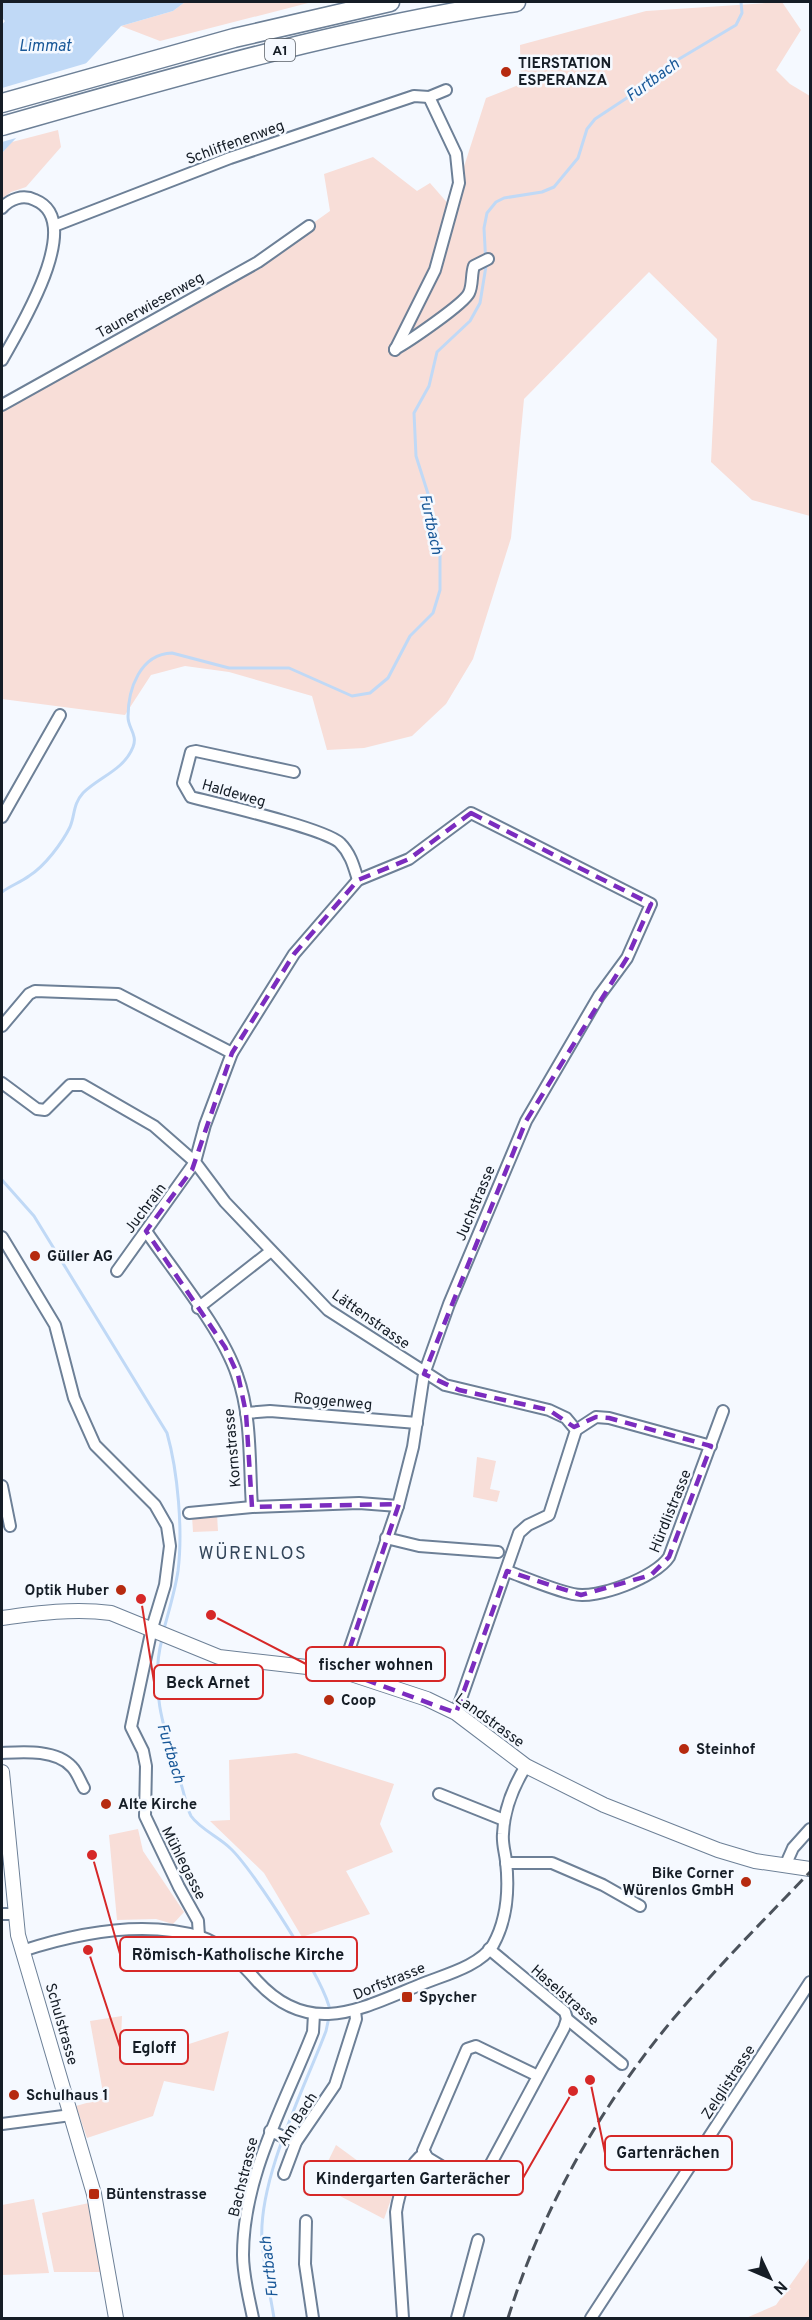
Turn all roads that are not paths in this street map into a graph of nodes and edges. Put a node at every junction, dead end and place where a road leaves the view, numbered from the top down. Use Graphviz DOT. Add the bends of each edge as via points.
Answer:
graph roads {
  1 [pos="390,2"];
  2 [pos="516,2"];
  3 [pos="446,90"];
  4 [pos="429,97"];
  5 [pos="2,102"];
  6 [pos="2,126"];
  7 [pos="2,208"];
  8 [pos="54,226"];
  9 [pos="309,226"];
  10 [pos="484,260"];
  11 [pos="2,360"];
  12 [pos="2,405"];
  13 [pos="60,715"];
  14 [pos="294,772"];
  15 [pos="2,817"];
  16 [pos="358,880"];
  17 [pos="2,1026"];
  18 [pos="232,1053"];
  19 [pos="2,1083"];
  20 [pos="195,1162"];
  21 [pos="146,1232"];
  22 [pos="2,1237"];
  23 [pos="272,1251"];
  24 [pos="117,1271"];
  25 [pos="198,1308"];
  26 [pos="424,1374"];
  27 [pos="723,1411"];
  28 [pos="246,1413"];
  29 [pos="417,1423"];
  30 [pos="576,1430"];
  31 [pos="711,1446"];
  32 [pos="2,1486"];
  33 [pos="398,1506"];
  34 [pos="252,1507"];
  35 [pos="189,1514"];
  36 [pos="9,1526"];
  37 [pos="386,1538"];
  38 [pos="498,1552"];
  39 [pos="507,1571"];
  40 [pos="2,1618"];
  41 [pos="157,1634"];
  42 [pos="342,1671"];
  43 [pos="456,1713"];
  44 [pos="2,1753"];
  45 [pos="526,1766"];
  46 [pos="2,1772"];
  47 [pos="84,1788"];
  48 [pos="439,1794"];
  49 [pos="504,1820"];
  50 [pos="810,1829"];
  51 [pos="506,1863"];
  52 [pos="785,1866"];
  53 [pos="810,1869"];
  54 [pos="640,1906"];
  55 [pos="8,1914"];
  56 [pos="199,1936"];
  57 [pos="489,1949"];
  58 [pos="22,1951"];
  59 [pos="810,1982"];
  60 [pos="355,2011"];
  61 [pos="318,2014"];
  62 [pos="567,2019"];
  63 [pos="622,2064"];
  64 [pos="538,2076"];
  65 [pos="70,2115"];
  66 [pos="2,2124"];
  67 [pos="273,2132"];
  68 [pos="294,2141"];
  69 [pos="425,2153"];
  70 [pos="284,2174"];
  71 [pos="306,2221"];
  72 [pos="478,2240"];
  73 [pos="116,2319"];
  74 [pos="253,2319"];
  75 [pos="313,2319"];
  76 [pos="403,2319"];
  77 [pos="457,2319"];
  78 [pos="591,2319"];
  1 -- 5 [label="highway, A1" via="244,35"];
  2 -- 6 [label="highway, A1" via="292,47"];
  3 -- 4 [label="street, Schliffenenweg"];
  4 -- 8 [label="street, Schliffenenweg" via="414,96 230,158"];
  4 -- 10 [label="street" via="459,163 459,183 435,270 395,350 468,294 474,266"];
  7 -- 8 [label="street" via="17,198 32,198 47,208"];
  8 -- 11 [label="street" via="39,293"];
  9 -- 12 [label="street, Taunerwiesenweg" via="258,262"];
  13 -- 15 [label="street"];
  14 -- 16 [label="street, Haldeweg" via="196,751 191,752 183,783 191,797 338,841 347,850"];
  16 -- 18 [label="street" via="294,954"];
  16 -- 26 [label="street, Juchstrasse" via="421,851 471,813 651,904 627,958 599,996 526,1121"];
  17 -- 18 [label="street" via="35,991 118,994"];
  18 -- 20 [label="street"];
  19 -- 20 [label="street, Lättenstrasse" via="37,1109 45,1110 70,1085 83,1085 154,1126"];
  20 -- 21 [label="street, Juchrain"];
  20 -- 23 [label="street, Lättenstrasse" via="225,1202"];
  21 -- 24 [label="street, Juchrain"];
  21 -- 25 [label="street, Kornstrasse"];
  22 -- 41 [label="street, Mühlegasse" via="55,1325 74,1398 95,1445 164,1519 170,1546"];
  23 -- 25 [label="street"];
  23 -- 26 [label="street, Lättenstrasse" via="328,1310"];
  25 -- 28 [label="street, Kornstrasse" via="225,1347 238,1375"];
  26 -- 29 [label="street, Juchstrasse"];
  26 -- 30 [label="street, Lättenstrasse" via="459,1390 549,1410 566,1418"];
  27 -- 31 [label="street, Hürdlistrasse"];
  28 -- 29 [label="street, Roggenweg" via="270,1411"];
  28 -- 34 [label="street, Kornstrasse"];
  29 -- 33 [label="street, Juchstrasse"];
  30 -- 31 [label="street" via="596,1417 609,1418"];
  30 -- 39 [label="street" via="552,1509 545,1519 519,1533"];
  31 -- 39 [label="street, Hürdlistrasse" via="669,1557 651,1575 581,1595"];
  32 -- 36 [label="street"];
  33 -- 34 [label="street, Kornstrasse" via="359,1503"];
  33 -- 37 [label="street, Juchstrasse"];
  34 -- 35 [label="street"];
  37 -- 38 [label="street" via="419,1546"];
  37 -- 42 [label="street, Juchstrasse"];
  39 -- 43 [label="street"];
  40 -- 41 [label="main road, Landstrasse" via="96,1611 111,1613"];
  41 -- 42 [label="main road, Landstrasse" via="219,1657"];
  41 -- 56 [label="street, Mühlegasse" via="131,1727 146,1766 145,1816 198,1921"];
  42 -- 43 [label="main road, Landstrasse" via="427,1699"];
  43 -- 45 [label="main road, Landstrasse"];
  44 -- 47 [label="street" via="33,1752 65,1760"];
  45 -- 49 [label="street"];
  45 -- 52 [label="main road, Landstrasse" via="604,1805 679,1836 755,1861"];
  46 -- 55 [label="main road, Schulstrasse"];
  48 -- 49 [label="street"];
  49 -- 51 [label="street"];
  50 -- 52 [label="street" via="793,1848"];
  51 -- 54 [label="street" via="552,1863"];
  51 -- 57 [label="street" via="504,1914"];
  52 -- 53 [label="main road, Landstrasse"];
  55 -- 58 [label="main road, Schulstrasse"];
  56 -- 58 [label="street, Dorfstrasse" via="147,1929 114,1931"];
  56 -- 61 [label="street, Dorfstrasse" via="227,1951 274,1997 299,2012"];
  57 -- 60 [label="street, Dorfstrasse" via="461,1968"];
  57 -- 62 [label="street, Haselstrasse" via="565,2012"];
  58 -- 65 [label="main road, Schulstrasse"];
  59 -- 78 [label="street, Zelglistrasse"];
  60 -- 61 [label="street, Dorfstrasse"];
  60 -- 68 [label="street, Am Bach" via="356,2019 335,2085"];
  61 -- 67 [label="street, Bachstrasse"];
  62 -- 63 [label="street, Haselstrasse"];
  62 -- 64 [label="street"];
  64 -- 69 [label="street" via="481,2182 474,2186"];
  64 -- 69 [label="street" via="476,2046 467,2049"];
  65 -- 66 [label="street"];
  65 -- 73 [label="main road, Schulstrasse" via="94,2194"];
  67 -- 68 [label="street"];
  67 -- 74 [label="street, Bachstrasse" via="257,2172 243,2255"];
  68 -- 70 [label="street, Am Bach"];
  69 -- 76 [label="street" via="417,2158 396,2212"];
  71 -- 75 [label="street" via="305,2264"];
  72 -- 77 [label="street"];
}
